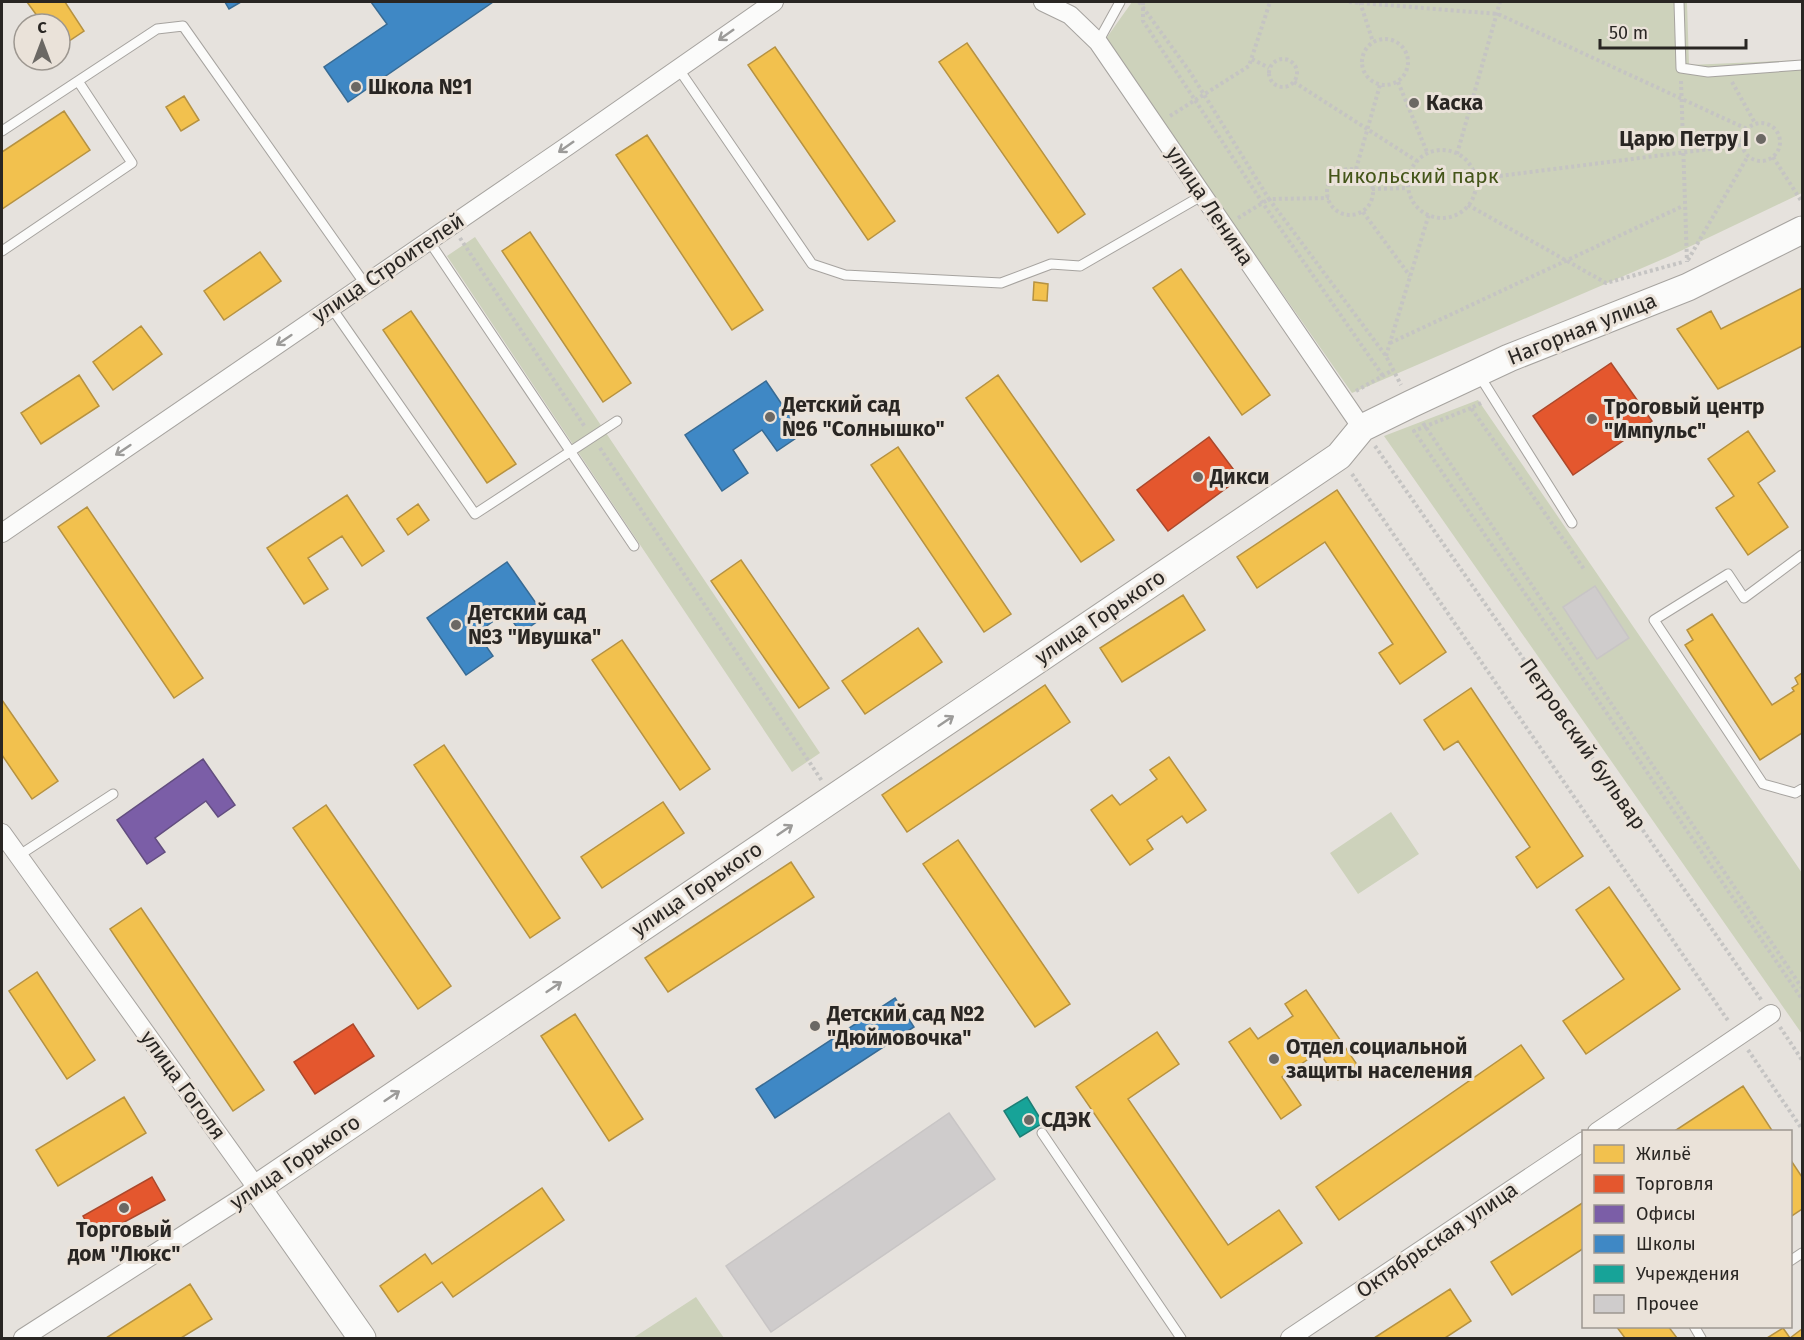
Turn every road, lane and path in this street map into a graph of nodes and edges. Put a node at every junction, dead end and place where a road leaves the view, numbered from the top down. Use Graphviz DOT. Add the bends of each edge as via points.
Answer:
graph roads {
  1 [pos="774,2"];
  2 [pos="1042,2"];
  3 [pos="1120,2"];
  4 [pos="1270,2"];
  5 [pos="1349,2"];
  6 [pos="1360,2"];
  7 [pos="1500,2"];
  8 [pos="1678,2"];
  9 [pos="1142,3"];
  10 [pos="1070,8"];
  11 [pos="1498,14"];
  12 [pos="1098,42"];
  13 [pos="1372,42"];
  14 [pos="1252,59"];
  15 [pos="1803,65"];
  16 [pos="678,68"];
  17 [pos="1269,68"];
  18 [pos="1681,68"];
  19 [pos="1726,71"];
  20 [pos="78,81"];
  21 [pos="1294,82"];
  22 [pos="1398,82"];
  23 [pos="1380,85"];
  24 [pos="1204,95"];
  25 [pos="1755,123"];
  26 [pos="1367,129"];
  27 [pos="1747,129"];
  28 [pos="2,131"];
  29 [pos="1742,145"];
  30 [pos="1682,151"];
  31 [pos="1427,152"];
  32 [pos="1457,154"];
  33 [pos="1748,156"];
  34 [pos="1773,157"];
  35 [pos="1417,161"];
  36 [pos="1356,169"];
  37 [pos="1476,179"];
  38 [pos="1407,188"];
  39 [pos="1372,189"];
  40 [pos="1203,195"];
  41 [pos="1329,198"];
  42 [pos="1269,199"];
  43 [pos="1262,202"];
  44 [pos="1803,202"];
  45 [pos="1467,205"];
  46 [pos="1683,206"];
  47 [pos="1363,212"];
  48 [pos="1429,214"];
  49 [pos="1235,220"];
  50 [pos="451,225"];
  51 [pos="1803,230"];
  52 [pos="429,241"];
  53 [pos="2,251"];
  54 [pos="1697,256"];
  55 [pos="1568,260"];
  56 [pos="1687,274"];
  57 [pos="1410,276"];
  58 [pos="365,284"];
  59 [pos="331,308"];
  60 [pos="1390,343"];
  61 [pos="1386,356"];
  62 [pos="1477,373"];
  63 [pos="1383,376"];
  64 [pos="1492,397"];
  65 [pos="1471,408"];
  66 [pos="1418,414"];
  67 [pos="618,421"];
  68 [pos="1362,429"];
  69 [pos="592,437"];
  70 [pos="570,450"];
  71 [pos="1340,456"];
  72 [pos="1572,523"];
  73 [pos="2,533"];
  74 [pos="634,546"];
  75 [pos="1803,555"];
  76 [pos="1584,569"];
  77 [pos="1803,789"];
  78 [pos="113,794"];
  79 [pos="833,797"];
  80 [pos="2,833"];
  81 [pos="18,856"];
  82 [pos="1803,988"];
  83 [pos="1803,999"];
  84 [pos="1771,1014"];
  85 [pos="1739,1036"];
  86 [pos="1803,1060"];
  87 [pos="1803,1129"];
  88 [pos="1598,1130"];
  89 [pos="1042,1133"];
  90 [pos="1582,1142"];
  91 [pos="257,1188"];
  92 [pos="23,1338"];
  93 [pos="362,1338"];
  94 [pos="1181,1338"];
  95 [pos="1290,1338"];
  1 -- 16 [label="street, улица Строителей, one-way"];
  2 -- 10 [label="street, улица Ленина"];
  3 -- 12 [label="lane"];
  4 -- 14 [label="path"];
  5 -- 6 [label="path"];
  6 -- 11 [label="path"];
  6 -- 13 [label="path"];
  7 -- 11 [label="path"];
  8 -- 18 [label="lane"];
  9 -- 24 [label="path"];
  9 -- 43 [label="path" via="1143,21"];
  10 -- 12 [label="street, улица Ленина"];
  11 -- 27 [label="path"];
  11 -- 32 [label="path"];
  12 -- 40 [label="street, улица Ленина"];
  13 -- 22 [label="path" via="1390,39 1406,49 1409,67"];
  13 -- 23 [label="path" via="1362,57 1365,75"];
  14 -- 17 [label="path"];
  14 -- 24 [label="path" via="1249,66"];
  15 -- 19 [label="lane"];
  16 -- 40 [label="lane" via="812,264 845,275 1001,283 1051,264 1080,266"];
  16 -- 50 [label="street, улица Строителей, one-way"];
  17 -- 21 [label="path" via="1269,78 1276,86 1286,87"];
  17 -- 21 [label="path" via="1275,60 1285,58 1294,63 1298,73"];
  18 -- 19 [label="lane"];
  18 -- 30 [label="path"];
  19 -- 25 [label="path"];
  20 -- 28 [label="lane"];
  20 -- 53 [label="lane" via="132,163"];
  20 -- 58 [label="lane" via="157,29 183,26"];
  21 -- 26 [label="path"];
  22 -- 23 [label="path"];
  22 -- 31 [label="path"];
  23 -- 26 [label="path"];
  24 -- 42 [label="path"];
  25 -- 27 [label="path"];
  25 -- 34 [label="path" via="1768,124 1778,133 1780,146"];
  26 -- 35 [label="path"];
  26 -- 36 [label="path"];
  27 -- 29 [label="path"];
  29 -- 30 [label="path"];
  29 -- 33 [label="path"];
  30 -- 37 [label="path"];
  30 -- 46 [label="path"];
  31 -- 32 [label="path" via="1448,149"];
  31 -- 35 [label="path"];
  32 -- 37 [label="path" via="1467,160"];
  33 -- 34 [label="path" via="1760,162"];
  33 -- 56 [label="path"];
  34 -- 44 [label="path"];
  35 -- 38 [label="path" via="1411,167"];
  36 -- 39 [label="path" via="1371,179"];
  36 -- 41 [label="path" via="1338,172 1327,187"];
  37 -- 45 [label="path" via="1472,200"];
  38 -- 39 [label="path"];
  38 -- 48 [label="path" via="1416,208"];
  39 -- 47 [label="path" via="1374,198"];
  40 -- 68 [label="street, улица Ленина"];
  41 -- 42 [label="path"];
  41 -- 47 [label="path" via="1330,205 1345,216"];
  42 -- 43 [label="path"];
  42 -- 61 [label="path"];
  43 -- 49 [label="path"];
  43 -- 63 [label="path"];
  45 -- 48 [label="path" via="1456,215 1435,218"];
  45 -- 55 [label="path"];
  46 -- 55 [label="path"];
  46 -- 56 [label="path"];
  47 -- 57 [label="path"];
  48 -- 57 [label="path"];
  50 -- 52 [label="street, улица Строителей"];
  50 -- 69 [label="path"];
  51 -- 56 [label="street, Нагорная улица"];
  52 -- 58 [label="street, улица Строителей"];
  52 -- 70 [label="lane"];
  54 -- 56 [label="path"];
  55 -- 56 [label="path" via="1606,283"];
  55 -- 60 [label="path"];
  56 -- 62 [label="street, Нагорная улица"];
  57 -- 60 [label="path"];
  58 -- 59 [label="street, улица Строителей"];
  59 -- 70 [label="lane" via="475,514"];
  59 -- 73 [label="street, улица Строителей, one-way"];
  60 -- 61 [label="path"];
  61 -- 66 [label="path"];
  62 -- 64 [label="lane"];
  62 -- 66 [label="street, Нагорная улица"];
  64 -- 65 [label="path"];
  64 -- 72 [label="lane"];
  65 -- 66 [label="path"];
  65 -- 76 [label="path"];
  66 -- 68 [label="street, Нагорная улица"];
  66 -- 82 [label="path"];
  66 -- 83 [label="path" via="1414,431"];
  67 -- 69 [label="lane"];
  68 -- 71 [label="street, улица Горького"];
  68 -- 84 [label="path, Петровский бульвар"];
  69 -- 70 [label="lane"];
  69 -- 79 [label="path"];
  70 -- 74 [label="lane"];
  79 -- 71 [label="street, улица Горького, one-way"];
  71 -- 85 [label="path"];
  75 -- 77 [label="lane" via="1744,598 1728,574 1654,620 1763,784 1796,794"];
  78 -- 81 [label="lane"];
  91 -- 79 [label="street, улица Горького, one-way"];
  80 -- 81 [label="street, улица Гоголя"];
  81 -- 91 [label="street, улица Гоголя"];
  84 -- 85 [label="street"];
  84 -- 86 [label="path, Петровский бульвар"];
  85 -- 87 [label="path"];
  85 -- 88 [label="street"];
  89 -- 94 [label="lane"];
  90 -- 95 [label="street, Октябрьская улица"];
  91 -- 92 [label="street, улица Горького"];
  91 -- 93 [label="street, улица Гоголя"];
}
